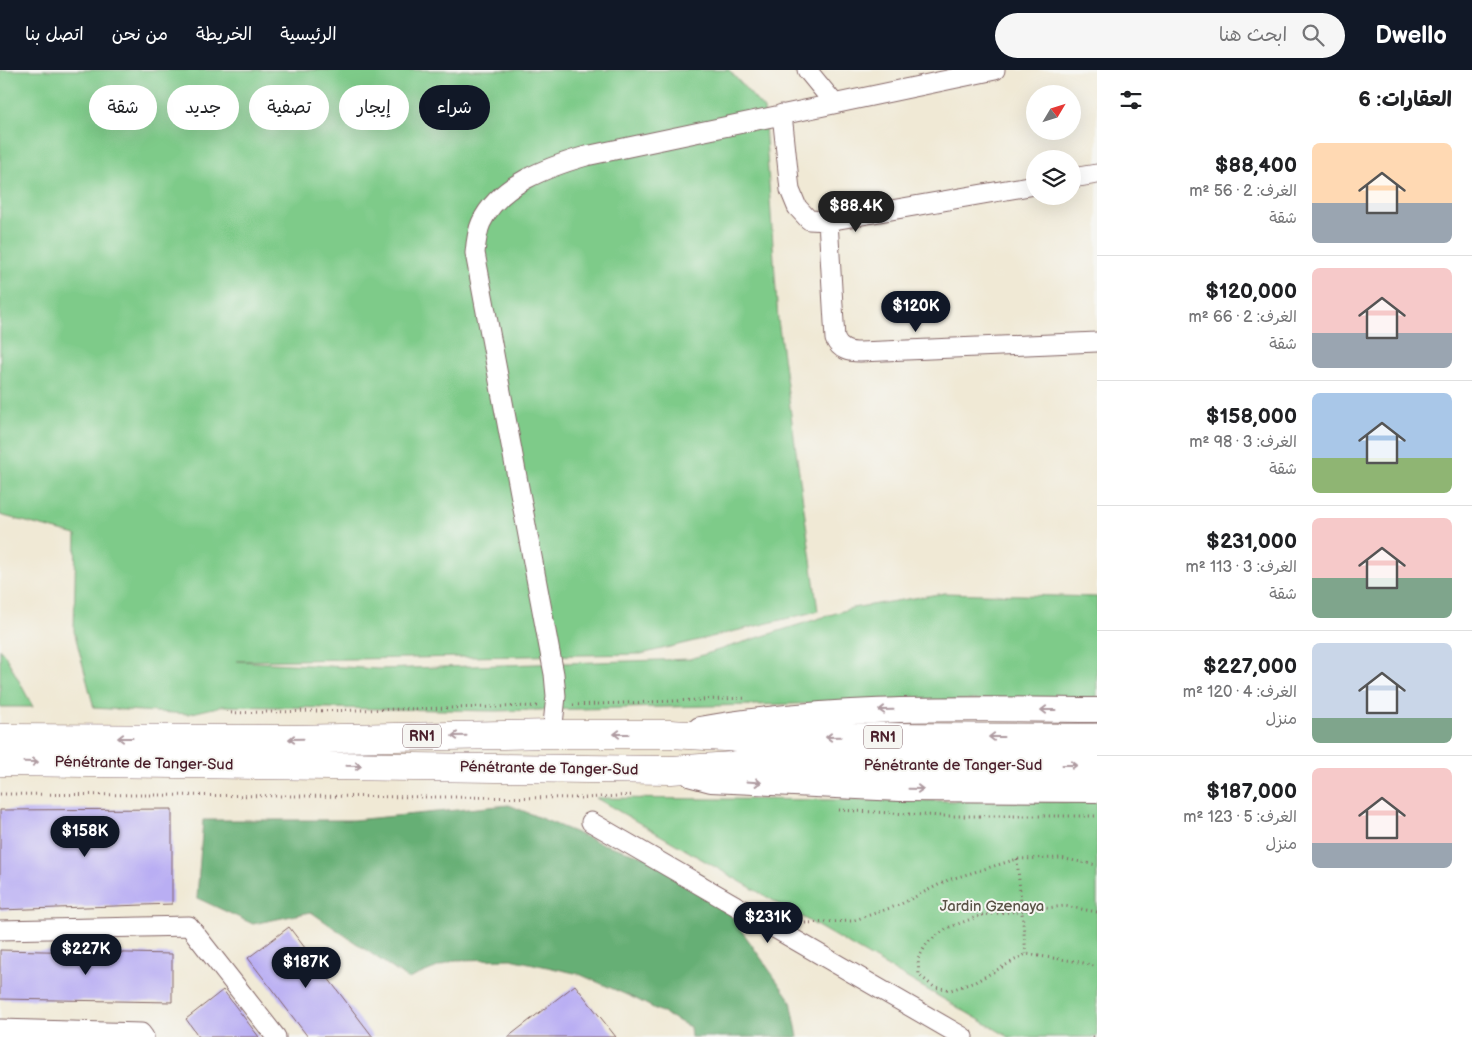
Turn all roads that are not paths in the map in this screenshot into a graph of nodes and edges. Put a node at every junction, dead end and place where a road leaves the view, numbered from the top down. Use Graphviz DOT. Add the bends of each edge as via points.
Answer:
graph roads {
  1 [pos="807,70"];
  2 [pos="995,70"];
  3 [pos="834,103"];
  4 [pos="782,114"];
  5 [pos="1097,174"];
  6 [pos="1081,177"];
  7 [pos="1026,187"];
  8 [pos="828,221"];
  9 [pos="1097,342"];
  10 [pos="1097,710"];
  11 [pos="552,734"];
  12 [pos="670,734"];
  13 [pos="0,738"];
  14 [pos="1097,738"];
  15 [pos="58,750"];
  16 [pos="0,762"];
  17 [pos="1097,764"];
  18 [pos="671,770"];
  19 [pos="1097,790"];
  20 [pos="591,822"];
  21 [pos="0,930"];
  22 [pos="0,1029"];
  23 [pos="144,1037"];
  24 [pos="276,1037"];
  25 [pos="963,1037"];
  1 -- 3 [label="street"];
  2 -- 3 [label="street"];
  3 -- 4 [label="street"];
  4 -- 8 [label="street" via="790,190 797,207 809,220"];
  4 -- 11 [label="street" via="566,162 504,194 494,202 480,224 476,238 477,267 554,674 556,696"];
  5 -- 6 [label="street"];
  7 -- 8 [label="street"];
  8 -- 9 [label="street" via="834,339 844,350 860,352"];
  10 -- 12 [label="street, one-way" via="868,710 769,718"];
  12 -- 11 [label="highway, Pénétrante de Tanger-Sud / RN1, one-way"];
  11 -- 15 [label="highway, Pénétrante de Tanger-Sud / RN1, one-way" via="174,738"];
  14 -- 12 [label="highway, Pénétrante de Tanger-Sud / RN1, one-way" via="770,739"];
  13 -- 15 [label="highway, Pénétrante de Tanger-Sud / RN1"];
  16 -- 15 [label="highway, Pénétrante de Tanger-Sud / RN1, one-way"];
  15 -- 18 [label="highway, Pénétrante de Tanger-Sud / RN1, one-way" via="182,764"];
  18 -- 17 [label="highway, Pénétrante de Tanger-Sud / RN1, one-way" via="762,764"];
  18 -- 19 [label="street, one-way" via="711,780 773,784"];
  20 -- 25 [label="street"];
  21 -- 24 [label="street" via="189,926"];
  22 -- 23 [label="street" via="141,1033"];
}
